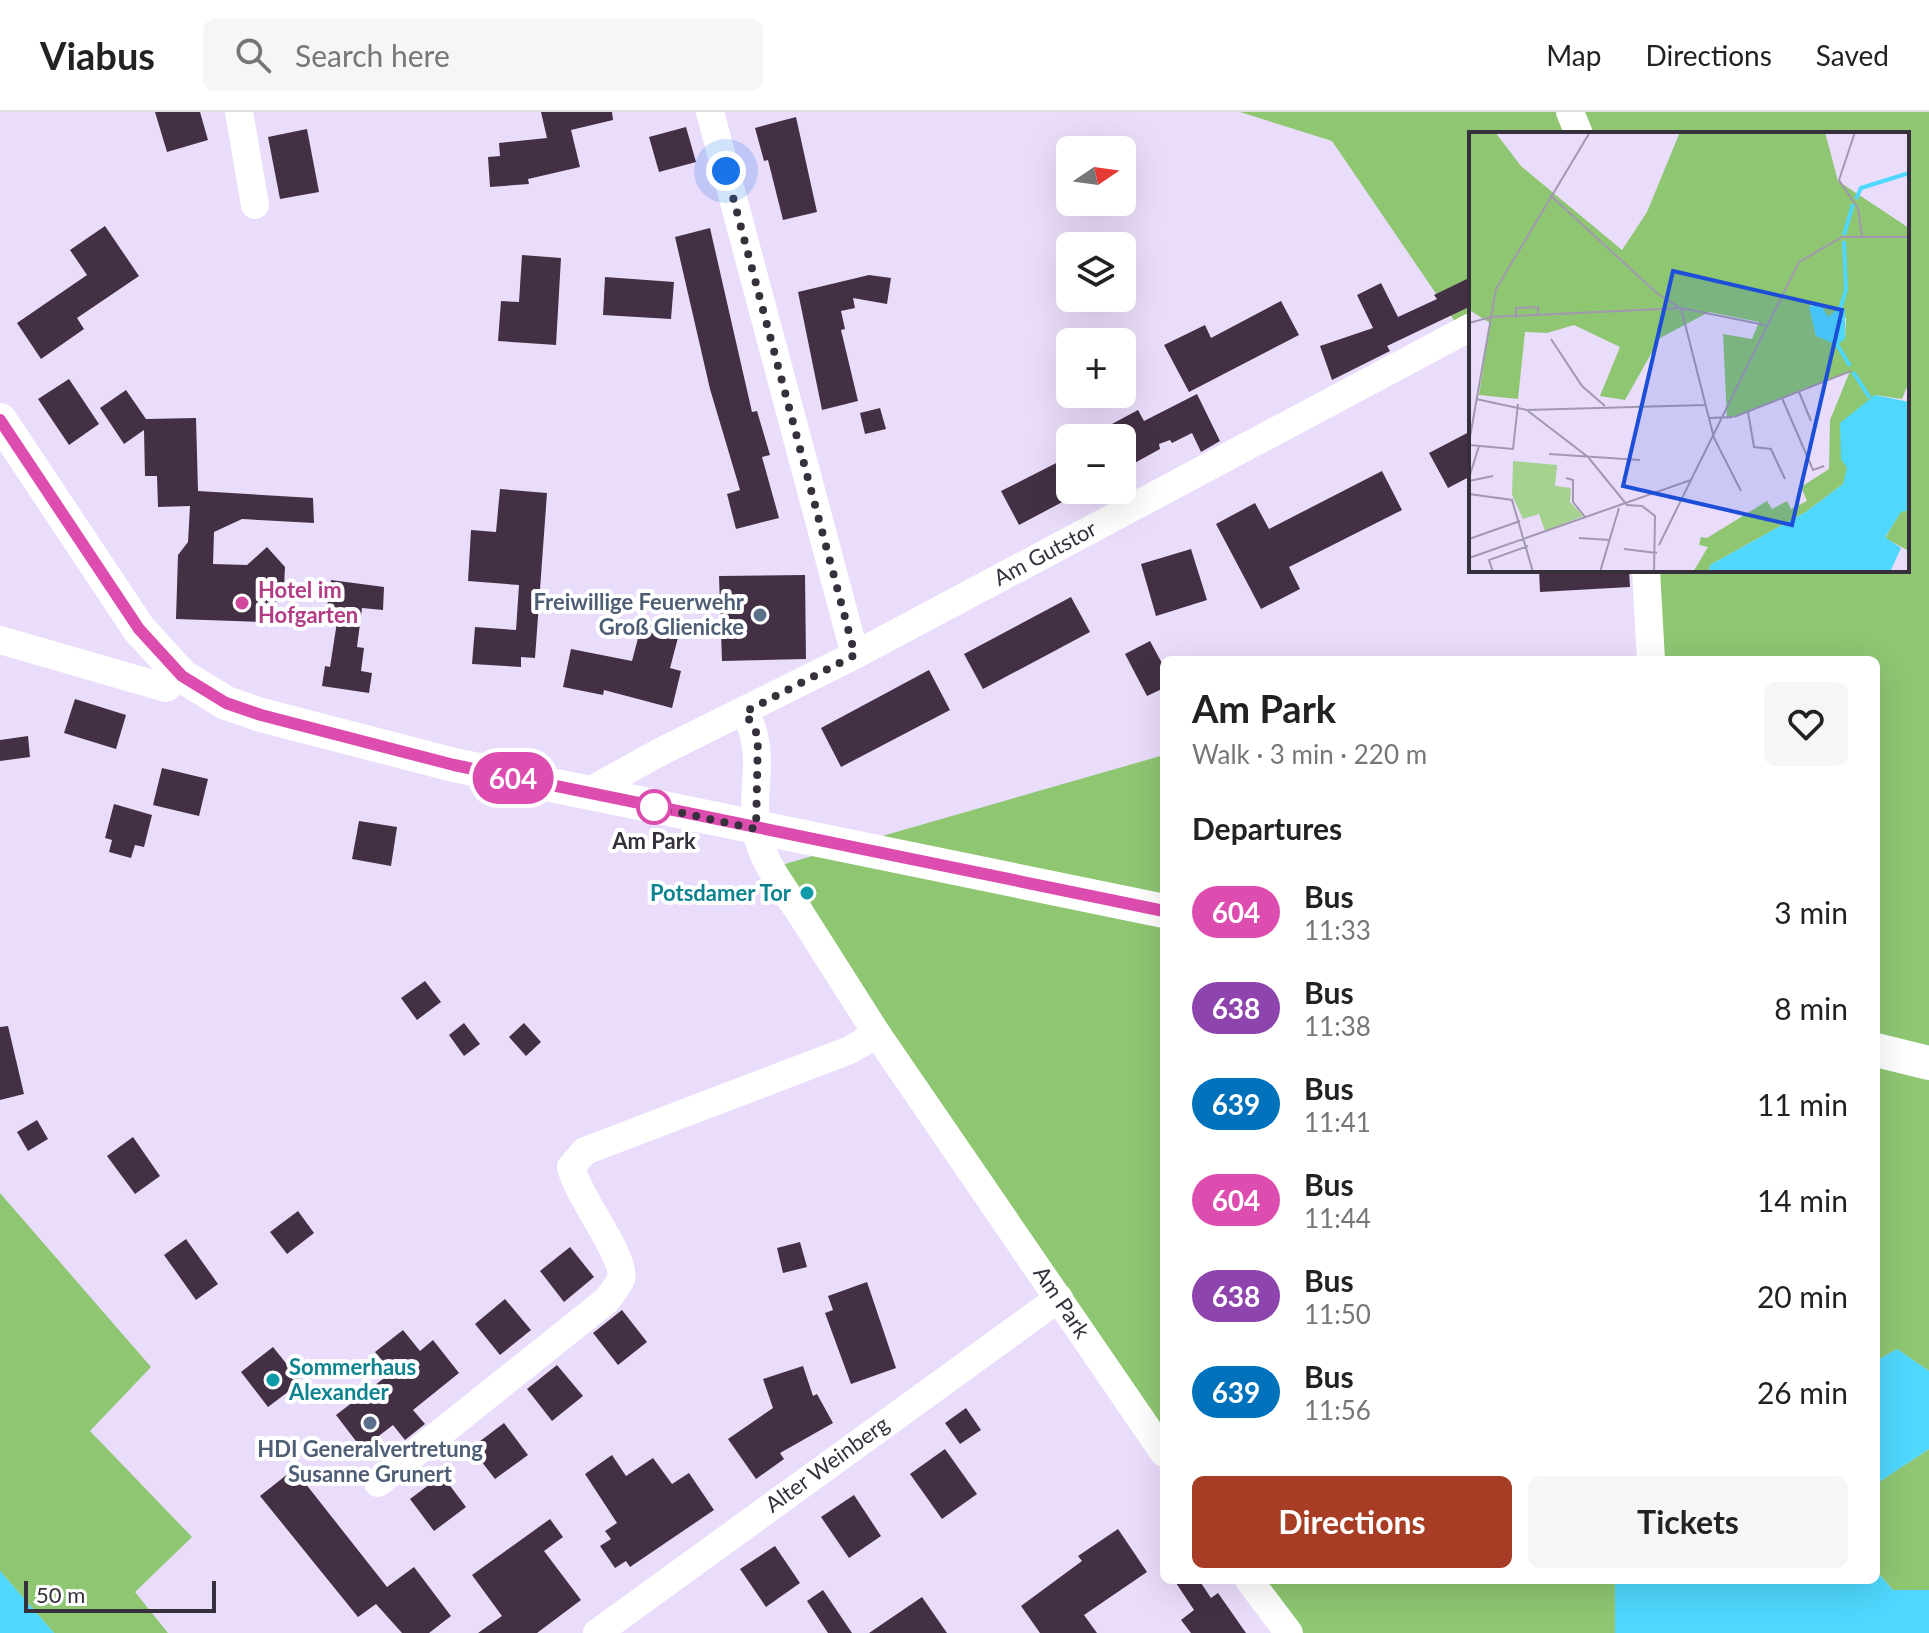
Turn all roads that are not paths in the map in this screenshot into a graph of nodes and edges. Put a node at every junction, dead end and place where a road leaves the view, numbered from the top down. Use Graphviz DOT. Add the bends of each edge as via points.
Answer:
graph roads {
  1 [pos="239,112"];
  2 [pos="710,112"];
  3 [pos="1570,112"];
  4 [pos="1578,132"];
  5 [pos="255,205"];
  6 [pos="1469,328"];
  7 [pos="0,420"];
  8 [pos="1646,572"];
  9 [pos="0,640"];
  10 [pos="855,655"];
  11 [pos="1651,656"];
  12 [pos="182,676"];
  13 [pos="745,712"];
  14 [pos="586,793"];
  15 [pos="756,829"];
  16 [pos="1160,910"];
  17 [pos="877,1034"];
  18 [pos="1880,1051"];
  19 [pos="1929,1063"];
  20 [pos="1059,1298"];
  21 [pos="1160,1447"];
  22 [pos="378,1483"];
  23 [pos="1252,1584"];
  24 [pos="597,1633"];
  25 [pos="1289,1633"];
  1 -- 5 [label="street"];
  2 -- 10 [label="street"];
  3 -- 4 [label="street"];
  6 -- 10 [label="street, Am Gutstor"];
  7 -- 12 [label="main road" via="116,599"];
  8 -- 11 [label="street"];
  9 -- 12 [label="street" via="166,688"];
  10 -- 13 [label="street, Am Gutstor"];
  12 -- 14 [label="main road" via="226,703 261,715"];
  13 -- 14 [label="street, Am Gutstor"];
  13 -- 15 [label="street" via="758,736"];
  14 -- 15 [label="main road"];
  15 -- 16 [label="main road"];
  15 -- 17 [label="street, Am Park" via="771,868"];
  17 -- 20 [label="street, Am Park"];
  17 -- 22 [label="street" via="850,1050 585,1151 571,1167 575,1187 620,1259 622,1278 607,1300"];
  18 -- 19 [label="main road"];
  20 -- 21 [label="street, Am Park"];
  20 -- 24 [label="street, Alter Weinberg"];
  23 -- 25 [label="street"];
}
